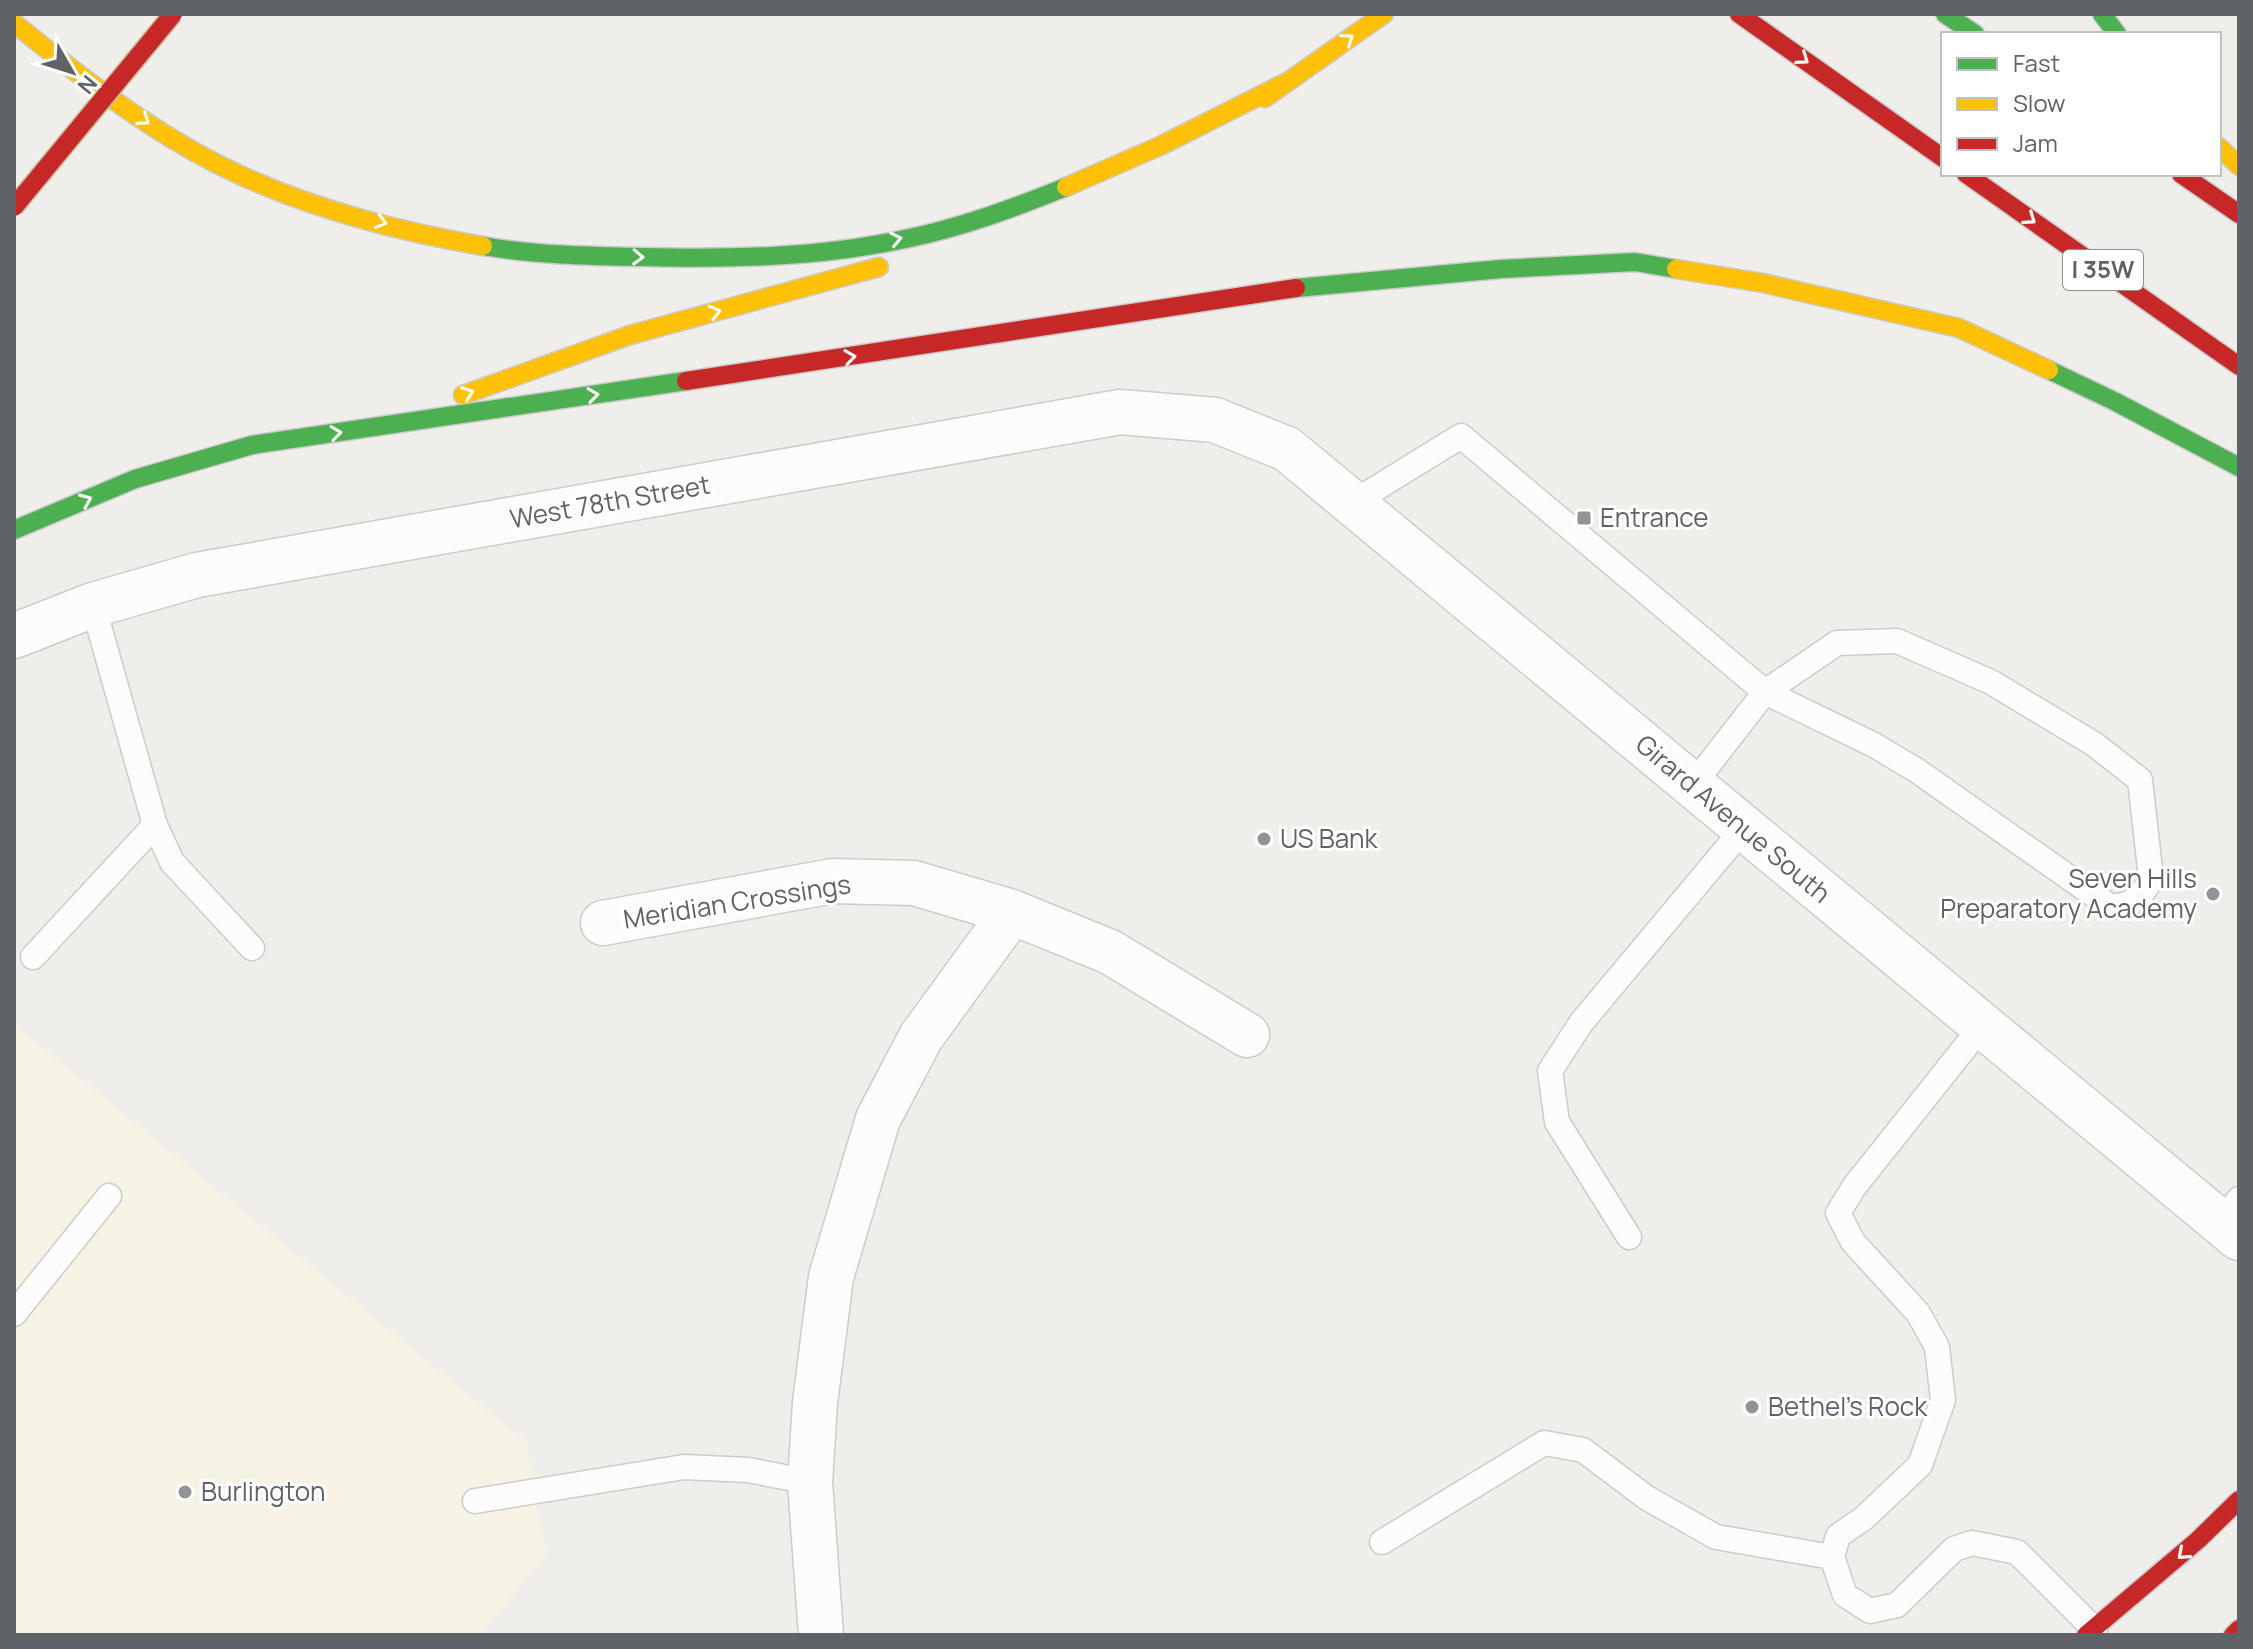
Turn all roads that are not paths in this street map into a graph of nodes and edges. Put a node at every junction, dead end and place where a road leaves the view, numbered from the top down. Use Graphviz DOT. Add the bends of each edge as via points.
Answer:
graph roads {
  1 [pos="173,14"];
  2 [pos="1384,14"];
  3 [pos="1739,14"];
  4 [pos="1945,14"];
  5 [pos="2102,14"];
  6 [pos="14,23"];
  7 [pos="1972,32"];
  8 [pos="2116,32"];
  9 [pos="1289,81"];
  10 [pos="1194,149"];
  11 [pos="2221,149"];
  12 [pos="1941,157"];
  13 [pos="2239,166"];
  14 [pos="1153,169"];
  15 [pos="1969,176"];
  16 [pos="2184,176"];
  17 [pos="14,207"];
  18 [pos="2239,214"];
  19 [pos="942,250"];
  20 [pos="897,262"];
  21 [pos="2239,366"];
  22 [pos="1215,420"];
  23 [pos="369,428"];
  24 [pos="2239,467"];
  25 [pos="1354,502"];
  26 [pos="14,530"];
  27 [pos="93,605"];
  28 [pos="14,636"];
  29 [pos="1765,692"];
  30 [pos="1692,786"];
  31 [pos="155,825"];
  32 [pos="1744,828"];
  33 [pos="1012,912"];
  34 [pos="603,923"];
  35 [pos="252,948"];
  36 [pos="33,957"];
  37 [pos="1982,1026"];
  38 [pos="1247,1035"];
  39 [pos="109,1196"];
  40 [pos="2233,1220"];
  41 [pos="1629,1237"];
  42 [pos="14,1314"];
  43 [pos="810,1482"];
  44 [pos="2239,1500"];
  45 [pos="475,1501"];
  46 [pos="1382,1542"];
  47 [pos="1832,1557"];
  48 [pos="2239,1629"];
  49 [pos="2090,1632"];
  50 [pos="821,1635"];
  51 [pos="2233,1635"];
  1 -- 17 [label="main road, bridge"];
  9 -- 2 [label="main road, one-way"];
  3 -- 12 [label="main road, one-way"];
  4 -- 7 [label="main road"];
  5 -- 8 [label="main road"];
  6 -- 9 [label="main road, one-way" via="154,127 222,167 287,194 438,238 554,254 764,258 940,230 1052,195 1177,140"];
  9 -- 10 [label="main road"];
  11 -- 13 [label="main road"];
  14 -- 19 [label="main road"];
  15 -- 21 [label="main road, I 35W, one-way"];
  16 -- 18 [label="main road"];
  23 -- 20 [label="main road, one-way" via="630,335"];
  22 -- 25 [label="street, Girard Avenue South" via="1287,449"];
  22 -- 27 [label="street, West 78th Street" via="1120,412 197,575"];
  23 -- 24 [label="main road, one-way" via="1290,289 1635,262 1763,283 1959,328"];
  26 -- 23 [label="main road, one-way" via="135,479 252,445"];
  25 -- 29 [label="lane" via="1461,436"];
  25 -- 30 [label="street, Girard Avenue South"];
  27 -- 28 [label="street, West 78th Street"];
  27 -- 31 [label="lane"];
  29 -- 29 [label="lane" via="1916,770 2111,907 2130,905 2144,892 2151,878 2140,780 2094,744 1991,682 1897,641 1837,643"];
  29 -- 30 [label="lane"];
  30 -- 32 [label="street, Girard Avenue South"];
  31 -- 35 [label="lane" via="172,862"];
  31 -- 36 [label="lane"];
  32 -- 37 [label="street, Girard Avenue South"];
  32 -- 41 [label="lane" via="1581,1023 1550,1071 1557,1122"];
  33 -- 34 [label="street, Meridian Crossings" via="914,883 833,881"];
  33 -- 38 [label="street, Meridian Crossings" via="1110,952"];
  33 -- 43 [label="street" via="921,1037 878,1119 831,1277"];
  37 -- 40 [label="street, Girard Avenue South"];
  37 -- 47 [label="lane" via="1838,1213 1853,1242 1918,1313 1937,1347 1943,1400 1920,1465 1838,1536"];
  39 -- 42 [label="lane"];
  43 -- 45 [label="lane" via="748,1470 684,1467"];
  43 -- 50 [label="street"];
  44 -- 49 [label="main road, one-way"];
  46 -- 47 [label="lane" via="1544,1443 1583,1450 1647,1498 1716,1537"];
  47 -- 49 [label="lane" via="1845,1595 1870,1611 1897,1605 1954,1549 1972,1543 2017,1552"];
  48 -- 51 [label="main road"];
}
